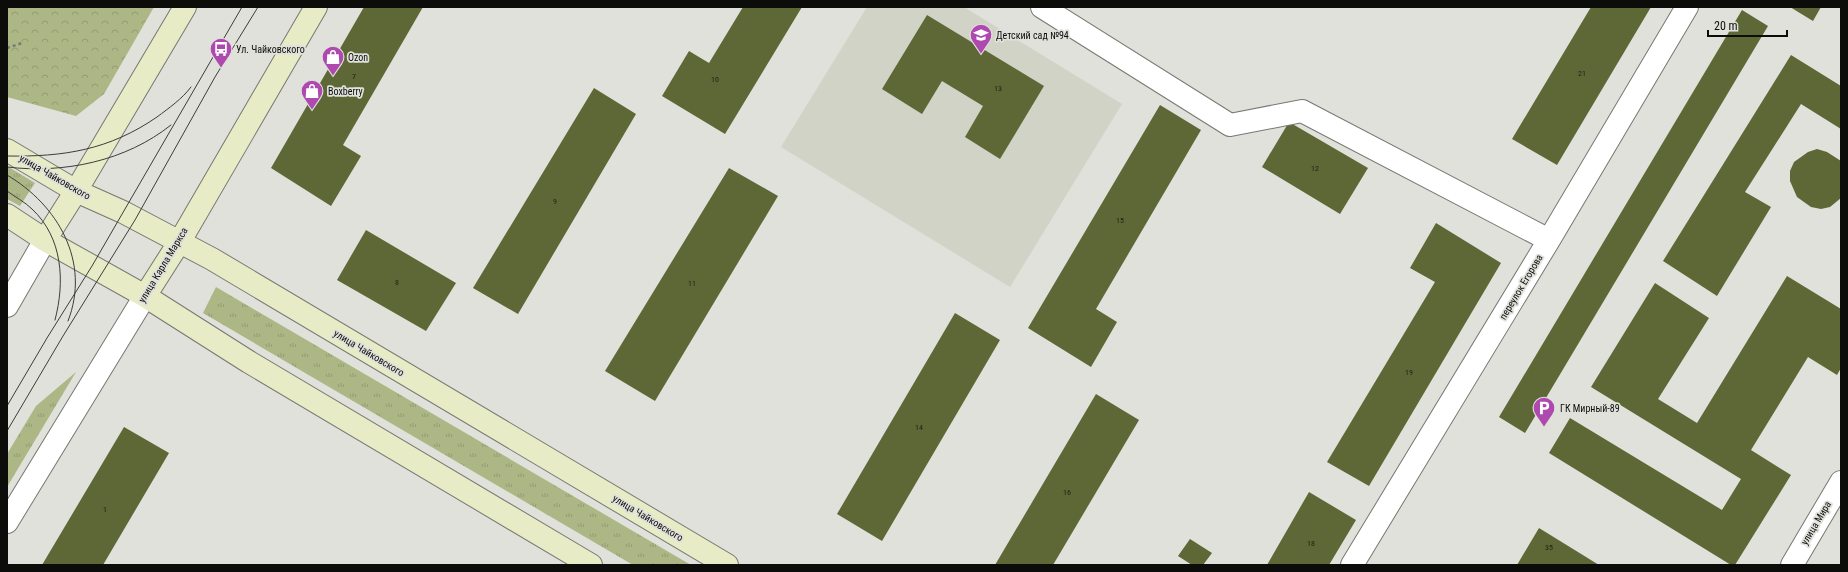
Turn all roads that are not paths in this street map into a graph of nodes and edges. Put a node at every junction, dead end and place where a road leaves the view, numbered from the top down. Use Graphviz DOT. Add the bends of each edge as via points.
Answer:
graph roads {
  1 [pos="185,7"];
  2 [pos="316,7"];
  3 [pos="1042,7"];
  4 [pos="1687,7"];
  5 [pos="7,150"];
  6 [pos="76,191"];
  7 [pos="7,216"];
  8 [pos="45,240"];
  9 [pos="1549,240"];
  10 [pos="180,241"];
  11 [pos="145,296"];
  12 [pos="7,306"];
  13 [pos="1841,482"];
  14 [pos="7,522"];
  15 [pos="591,565"];
  16 [pos="727,565"];
  17 [pos="1352,565"];
  18 [pos="1792,565"];
  1 -- 6 [label="main road"];
  2 -- 10 [label="main road, улица Карла Маркса"];
  3 -- 9 [label="street" via="1230,125 1302,111"];
  4 -- 9 [label="street, переулок Егорова"];
  5 -- 6 [label="main road, улица Чайковского"];
  6 -- 8 [label="main road"];
  6 -- 10 [label="main road, улица Чайковского"];
  7 -- 8 [label="main road"];
  8 -- 11 [label="main road"];
  8 -- 12 [label="street"];
  9 -- 17 [label="street, переулок Егорова"];
  10 -- 11 [label="main road, улица Карла Маркса"];
  10 -- 16 [label="main road, улица Чайковского"];
  11 -- 14 [label="street, улица Карла Маркса"];
  11 -- 15 [label="main road" via="248,362"];
  13 -- 18 [label="street, улица Мира"];
}
